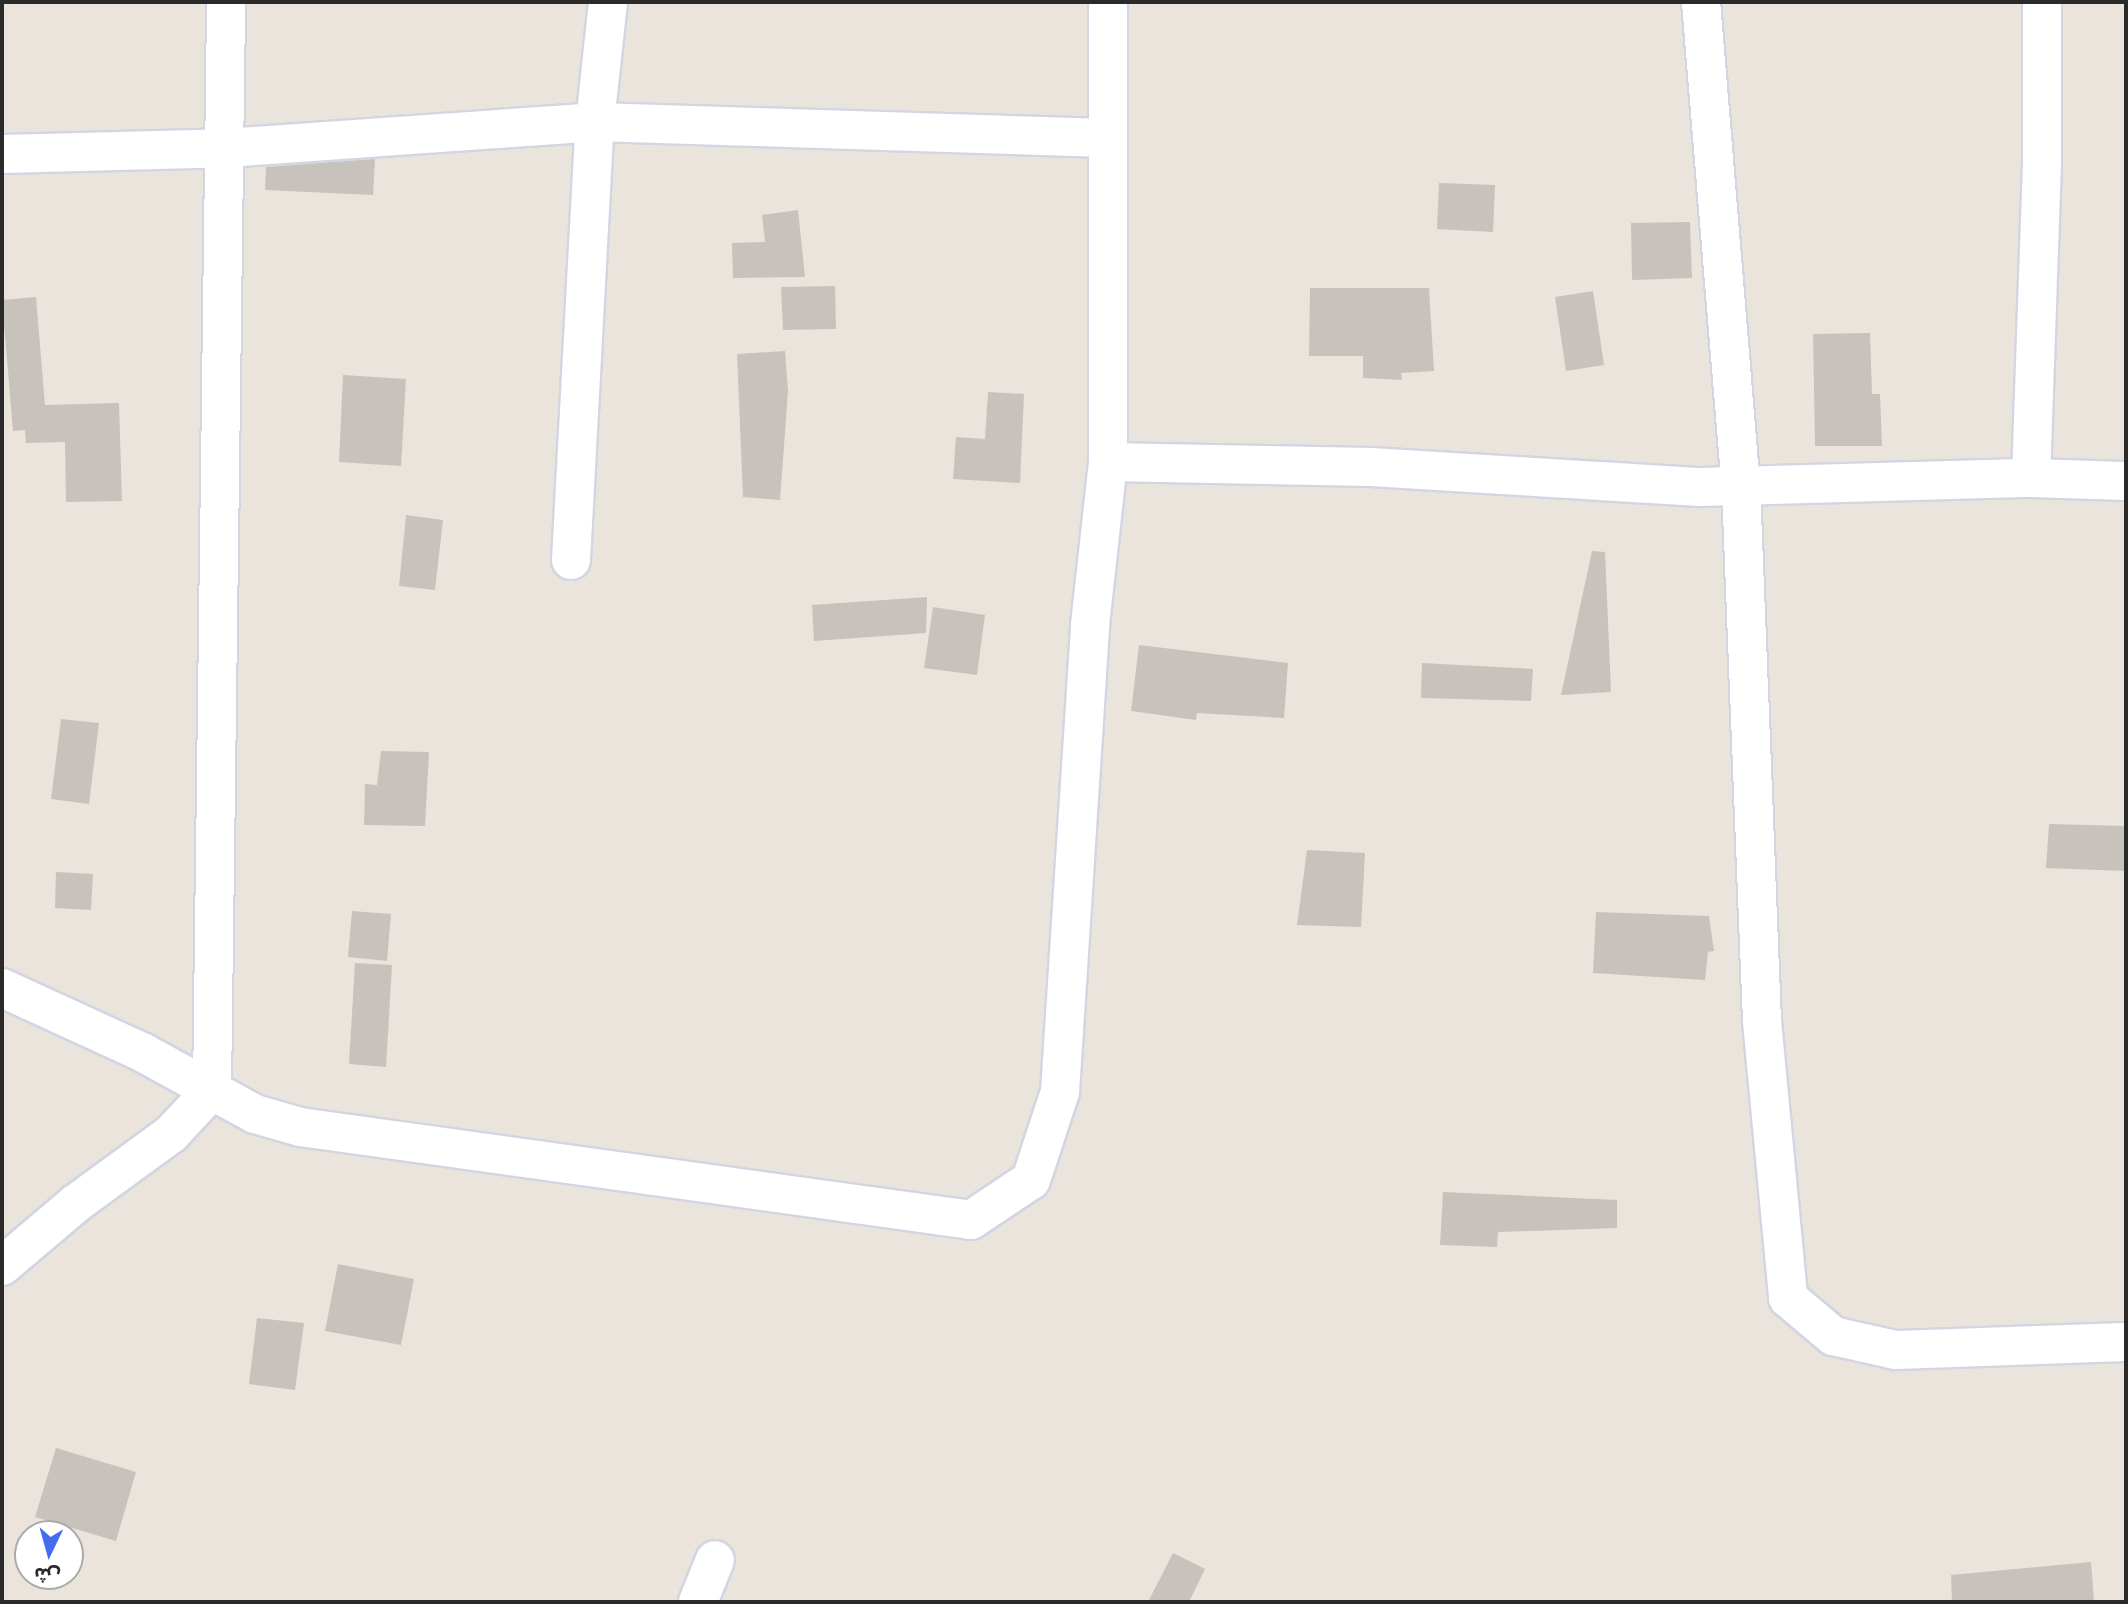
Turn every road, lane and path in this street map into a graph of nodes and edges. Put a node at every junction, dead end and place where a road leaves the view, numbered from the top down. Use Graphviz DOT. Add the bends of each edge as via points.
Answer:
graph roads {
  1 [pos="226,2"];
  2 [pos="608,2"];
  3 [pos="1108,2"];
  4 [pos="1701,2"];
  5 [pos="2042,2"];
  6 [pos="595,121"];
  7 [pos="1107,138"];
  8 [pos="226,148"];
  9 [pos="2,154"];
  10 [pos="1108,462"];
  11 [pos="2031,478"];
  12 [pos="2126,481"];
  13 [pos="1741,486"];
  14 [pos="571,560"];
  15 [pos="2,988"];
  16 [pos="212,1090"];
  17 [pos="2,1266"];
  18 [pos="2126,1342"];
  19 [pos="715,1560"];
  20 [pos="698,1602"];
  1 -- 8 [label="street"];
  2 -- 6 [label="street"];
  3 -- 7 [label="street"];
  4 -- 13 [label="street"];
  5 -- 11 [label="street" via="2042,160"];
  6 -- 7 [label="street"];
  6 -- 8 [label="street"];
  6 -- 14 [label="street"];
  7 -- 10 [label="street"];
  8 -- 9 [label="street"];
  8 -- 16 [label="street"];
  10 -- 13 [label="street" via="1371,467"];
  10 -- 16 [label="street" via="1090,625 1060,1092 1031,1180 971,1220 300,1127 255,1114"];
  11 -- 12 [label="street"];
  11 -- 13 [label="street"];
  13 -- 18 [label="street" via="1762,1021 1788,1298 1833,1336 1895,1350"];
  15 -- 16 [label="street" via="67,1014"];
  16 -- 17 [label="street" via="171,1134 75,1204"];
  19 -- 20 [label="street"];
}
